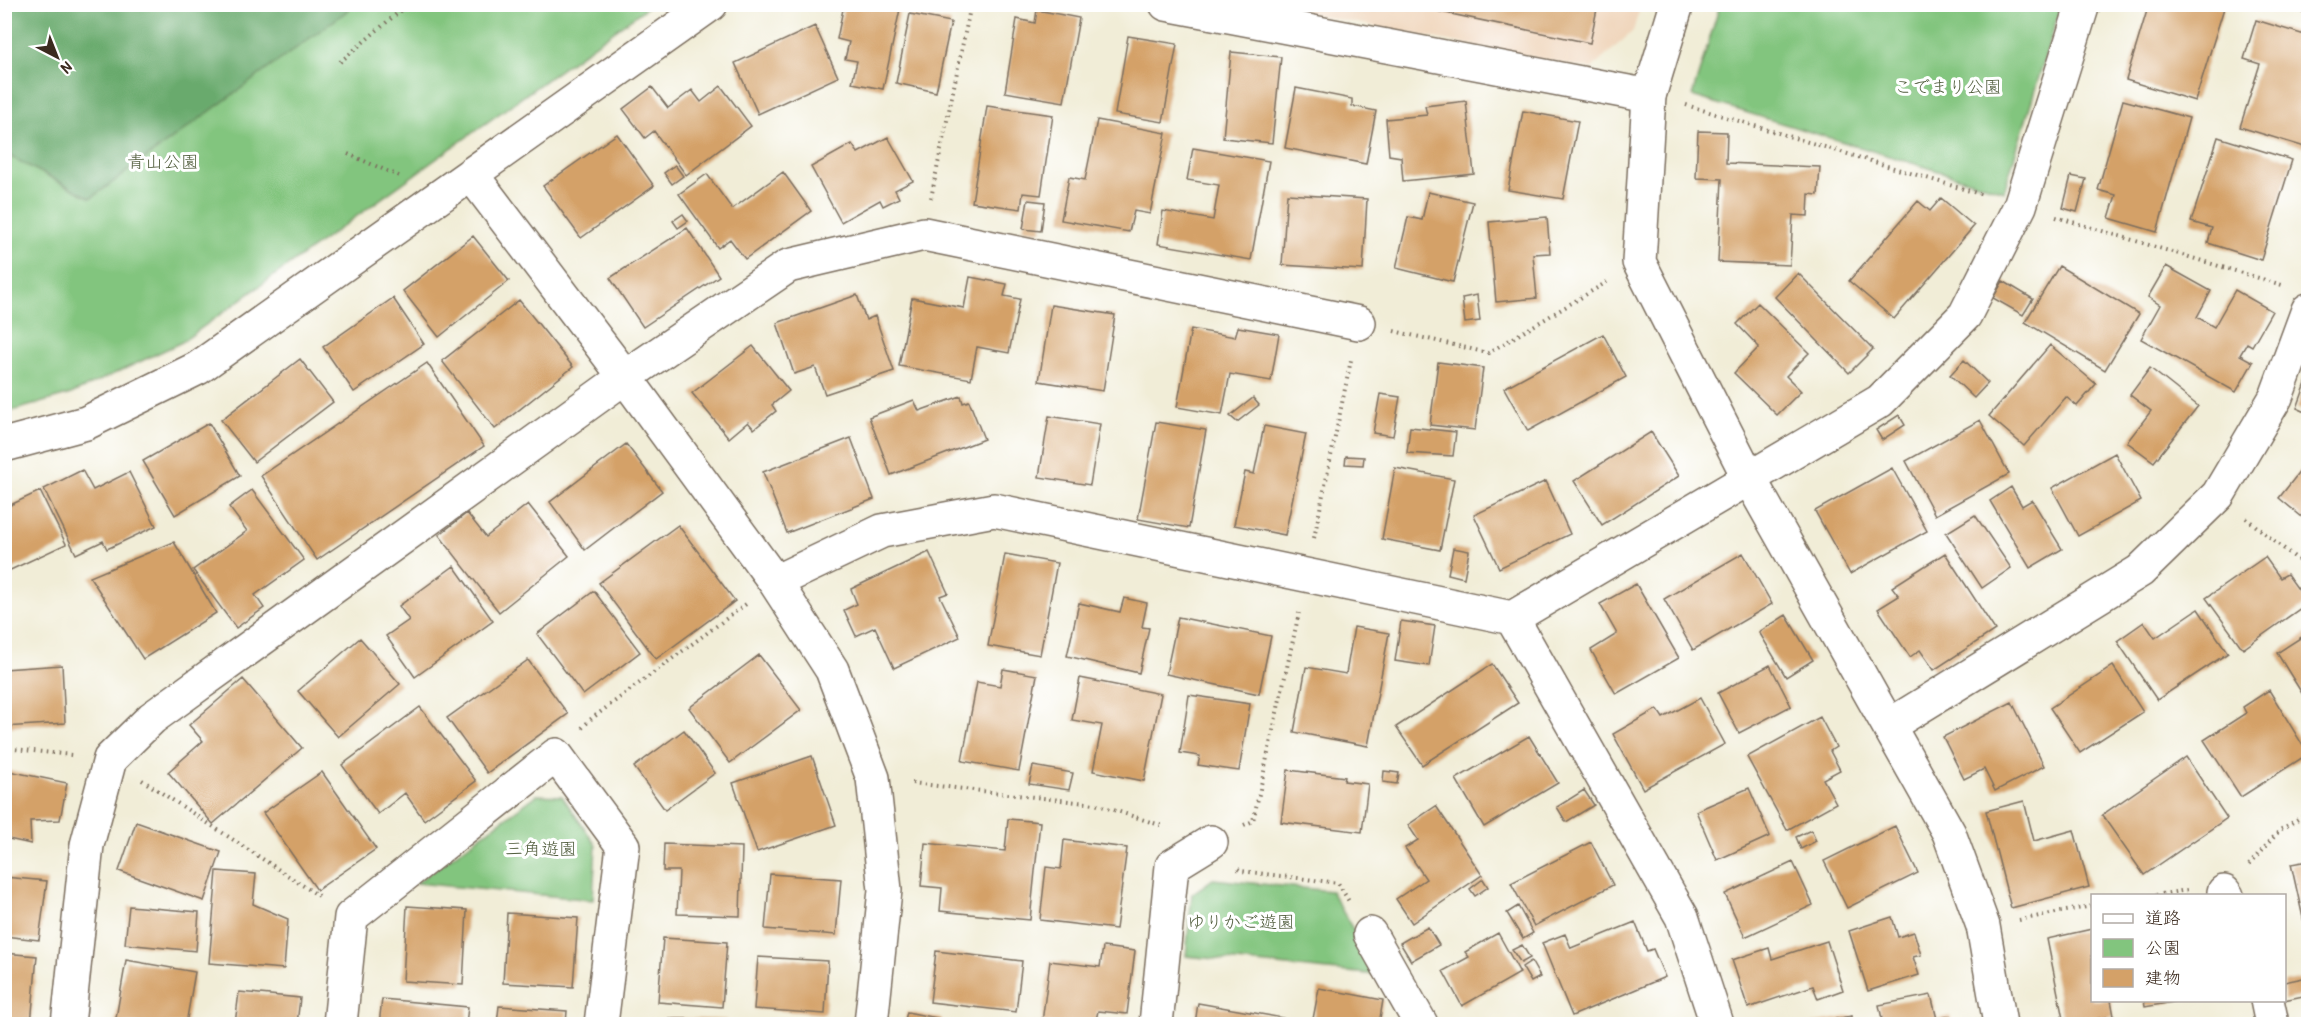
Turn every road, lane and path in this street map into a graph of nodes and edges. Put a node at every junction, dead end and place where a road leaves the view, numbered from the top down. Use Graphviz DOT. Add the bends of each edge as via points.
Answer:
graph roads {
  1 [pos="408,4"];
  2 [pos="711,4"];
  3 [pos="970,4"];
  4 [pos="1166,4"];
  5 [pos="1677,4"];
  6 [pos="2083,4"];
  7 [pos="340,62"];
  8 [pos="1649,96"];
  9 [pos="1683,104"];
  10 [pos="348,154"];
  11 [pos="471,174"];
  12 [pos="405,179"];
  13 [pos="2020,206"];
  14 [pos="924,234"];
  15 [pos="1616,277"];
  16 [pos="2286,286"];
  17 [pos="2308,310"];
  18 [pos="1359,323"];
  19 [pos="625,377"];
  20 [pos="4,445"];
  21 [pos="1749,478"];
  22 [pos="2218,495"];
  23 [pos="2308,568"];
  24 [pos="775,582"];
  25 [pos="1512,618"];
  26 [pos="1890,725"];
  27 [pos="4,748"];
  28 [pos="556,755"];
  29 [pos="110,759"];
  30 [pos="873,778"];
  31 [pos="2308,813"];
  32 [pos="1210,842"];
  33 [pos="2226,894"];
  34 [pos="2091,906"];
  35 [pos="351,917"];
  36 [pos="1983,926"];
  37 [pos="1370,934"];
  38 [pos="2267,1002"];
  39 [pos="68,1024"];
  40 [pos="340,1024"];
  41 [pos="601,1024"];
  42 [pos="872,1024"];
  43 [pos="1156,1024"];
  44 [pos="1421,1024"];
  45 [pos="1717,1024"];
  46 [pos="2000,1024"];
  47 [pos="2272,1024"];
  1 -- 7 [label="path"];
  2 -- 11 [label="street"];
  3 -- 14 [label="path"];
  4 -- 8 [label="street"];
  5 -- 8 [label="street"];
  6 -- 13 [label="street"];
  8 -- 21 [label="street" via="1639,262"];
  9 -- 13 [label="path"];
  10 -- 12 [label="path"];
  11 -- 19 [label="street"];
  11 -- 20 [label="street" via="198,368 86,423"];
  13 -- 16 [label="path"];
  13 -- 21 [label="street" via="1965,315 1880,401"];
  14 -- 18 [label="street"];
  14 -- 19 [label="street" via="788,266"];
  15 -- 18 [label="path" via="1488,353"];
  17 -- 22 [label="street" via="2276,397"];
  19 -- 24 [label="street"];
  19 -- 29 [label="street" via="152,718"];
  21 -- 25 [label="street"];
  21 -- 26 [label="street"];
  22 -- 23 [label="path"];
  22 -- 26 [label="street" via="2140,571"];
  24 -- 25 [label="street" via="882,531 994,510"];
  24 -- 28 [label="path" via="591,718"];
  24 -- 30 [label="street" via="832,670"];
  25 -- 45 [label="street" via="1682,917"];
  26 -- 36 [label="street" via="1949,833"];
  27 -- 29 [label="path"];
  28 -- 35 [label="street"];
  28 -- 41 [label="street" via="623,846"];
  29 -- 35 [label="path"];
  29 -- 39 [label="street" via="87,844"];
  30 -- 32 [label="path" via="1095,804"];
  30 -- 42 [label="street" via="885,890"];
  31 -- 33 [label="path" via="2280,830"];
  32 -- 37 [label="path" via="1241,871 1338,883"];
  32 -- 43 [label="street" via="1172,866"];
  34 -- 36 [label="path"];
  35 -- 40 [label="street"];
  36 -- 46 [label="street"];
  37 -- 44 [label="street"];
  38 -- 47 [label="street"];
}
